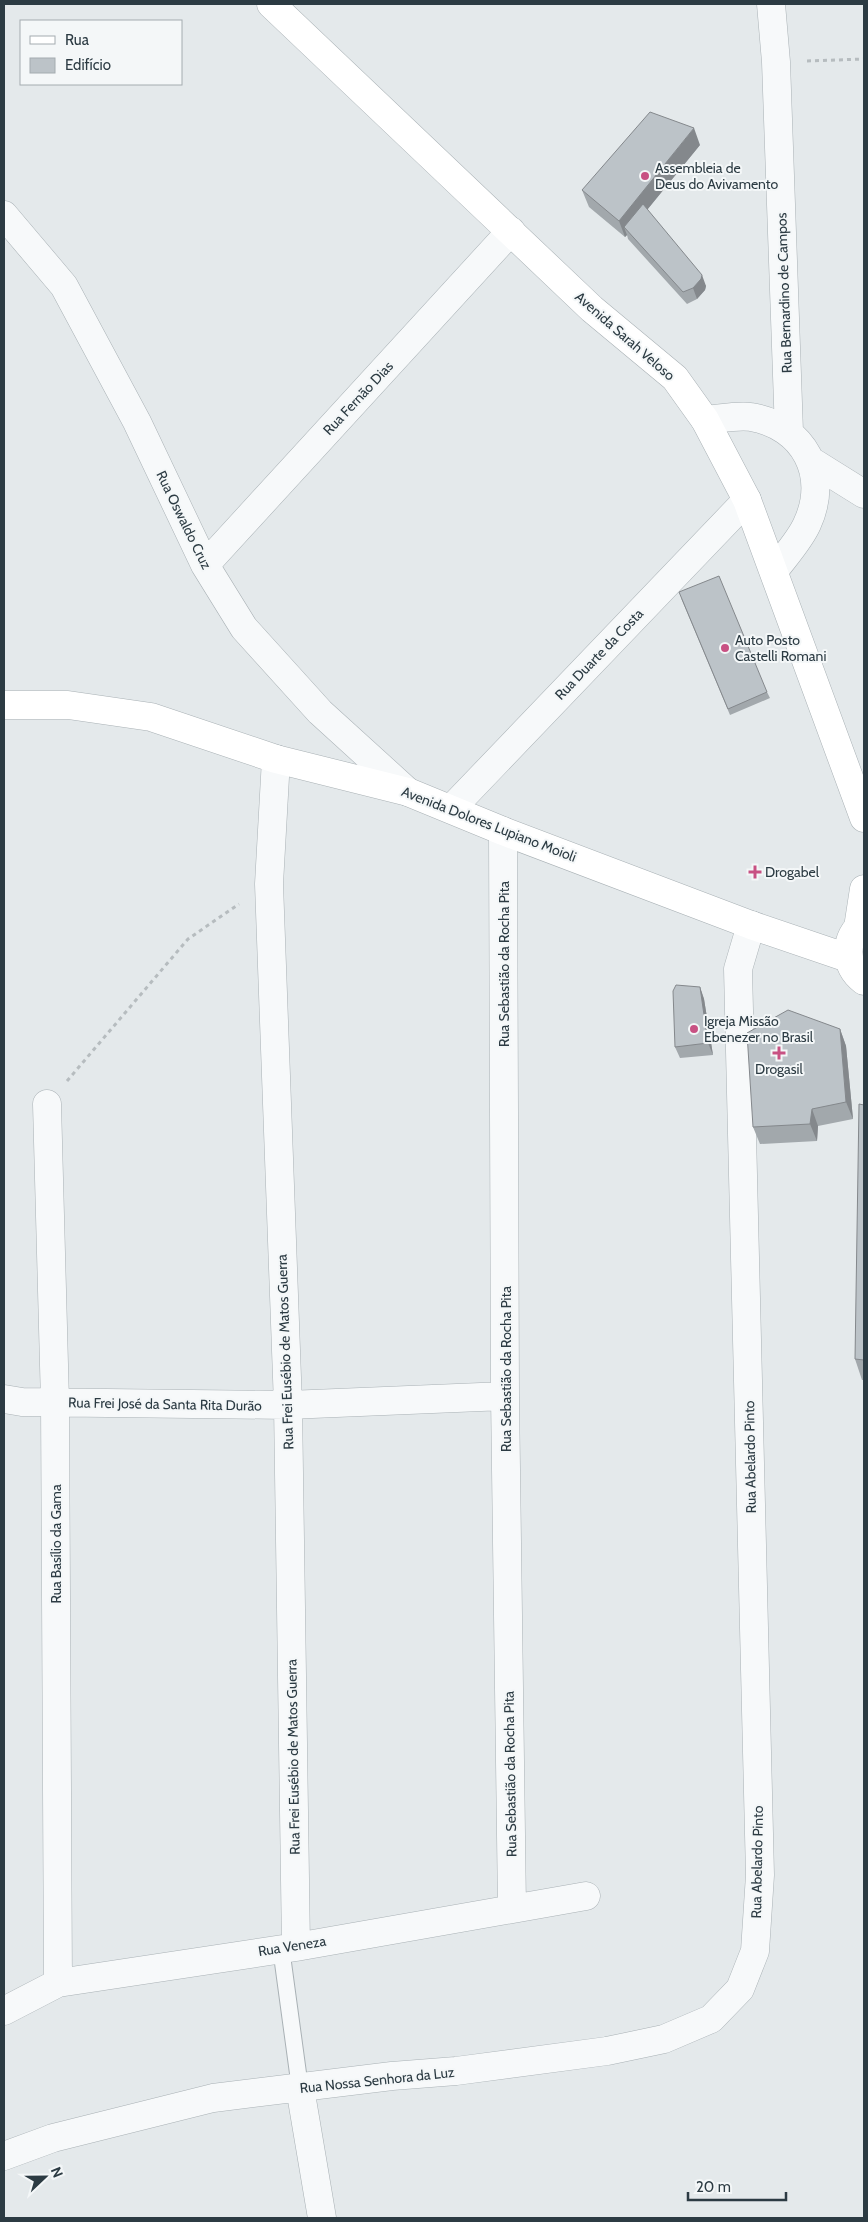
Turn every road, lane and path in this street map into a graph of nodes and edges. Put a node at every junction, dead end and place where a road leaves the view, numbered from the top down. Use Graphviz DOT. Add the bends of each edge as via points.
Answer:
graph roads {
  1 [pos="271,4"];
  2 [pos="770,4"];
  3 [pos="864,59"];
  4 [pos="776,62"];
  5 [pos="4,215"];
  6 [pos="511,231"];
  7 [pos="705,420"];
  8 [pos="789,432"];
  9 [pos="811,461"];
  10 [pos="864,494"];
  11 [pos="747,500"];
  12 [pos="204,565"];
  13 [pos="774,571"];
  14 [pos="4,705"];
  15 [pos="276,759"];
  16 [pos="408,792"];
  17 [pos="451,809"];
  18 [pos="864,818"];
  19 [pos="503,830"];
  20 [pos="269,884"];
  21 [pos="864,889"];
  22 [pos="751,925"];
  23 [pos="861,925"];
  24 [pos="848,958"];
  25 [pos="864,981"];
  26 [pos="47,1104"];
  27 [pos="505,1396"];
  28 [pos="4,1400"];
  29 [pos="55,1402"];
  30 [pos="288,1405"];
  31 [pos="586,1896"];
  32 [pos="512,1908"];
  33 [pos="288,1947"];
  34 [pos="58,1983"];
  35 [pos="740,1989"];
  36 [pos="4,2011"];
  37 [pos="300,2088"];
  38 [pos="4,2156"];
  39 [pos="322,2218"];
  1 -- 6 [label="main road, Avenida Sarah Veloso"];
  2 -- 4 [label="street, Rua Bernardino de Campos"];
  3 -- 4 [label="path"];
  4 -- 8 [label="street, Rua Bernardino de Campos"];
  5 -- 12 [label="street, Rua Oswaldo Cruz" via="64,286 137,422"];
  6 -- 7 [label="main road, Avenida Sarah Veloso" via="592,310 675,378"];
  6 -- 12 [label="street, Rua Fernão Dias"];
  7 -- 8 [label="street" via="750,417"];
  7 -- 11 [label="main road, Avenida Sarah Veloso"];
  8 -- 9 [label="street"];
  9 -- 10 [label="street"];
  9 -- 13 [label="street" via="814,504 807,525"];
  11 -- 13 [label="main road, Avenida Sarah Veloso"];
  11 -- 17 [label="street, Rua Duarte da Costa"];
  12 -- 16 [label="street, Rua Oswaldo Cruz" via="256,642 320,712"];
  13 -- 18 [label="main road, Avenida Sarah Veloso"];
  14 -- 15 [label="main road, Avenida Dolores Lupiano Moioli" via="68,705 151,717"];
  15 -- 16 [label="main road, Avenida Dolores Lupiano Moioli"];
  15 -- 20 [label="street, Rua Frei Eusébio de Matos Guerra"];
  16 -- 17 [label="main road, Avenida Dolores Lupiano Moioli"];
  17 -- 19 [label="main road, Avenida Dolores Lupiano Moioli"];
  19 -- 22 [label="main road, Avenida Dolores Lupiano Moioli"];
  19 -- 27 [label="street, Rua Sebastião da Rocha Pita"];
  20 -- 26 [label="path" via="188,939"];
  20 -- 30 [label="street, Rua Frei Eusébio de Matos Guerra"];
  21 -- 23 [label="main road"];
  22 -- 24 [label="main road, Avenida Dolores Lupiano Moioli"];
  22 -- 35 [label="street, Rua Abelardo Pinto" via="738,969 760,1874 755,1951"];
  23 -- 24 [label="main road" via="851,936"];
  24 -- 25 [label="main road"];
  26 -- 29 [label="street, Rua Basílio da Gama"];
  27 -- 30 [label="street, Rua Frei José da Santa Rita Durão"];
  27 -- 32 [label="street, Rua Sebastião da Rocha Pita"];
  28 -- 29 [label="street, Rua Frei José da Santa Rita Durão"];
  29 -- 30 [label="street, Rua Frei José da Santa Rita Durão"];
  29 -- 34 [label="street, Rua Basílio da Gama"];
  30 -- 33 [label="street, Rua Frei Eusébio de Matos Guerra"];
  31 -- 32 [label="street, Rua Veneza"];
  32 -- 33 [label="street, Rua Veneza"];
  33 -- 34 [label="street, Rua Veneza"];
  33 -- 37 [label="lane"];
  34 -- 36 [label="street, Rua Veneza"];
  35 -- 37 [label="street, Rua Nossa Senhora da Luz" via="711,2019 664,2039 607,2051"];
  37 -- 38 [label="street, Rua Nossa Senhora da Luz" via="213,2098 53,2138"];
  37 -- 39 [label="street"];
}
